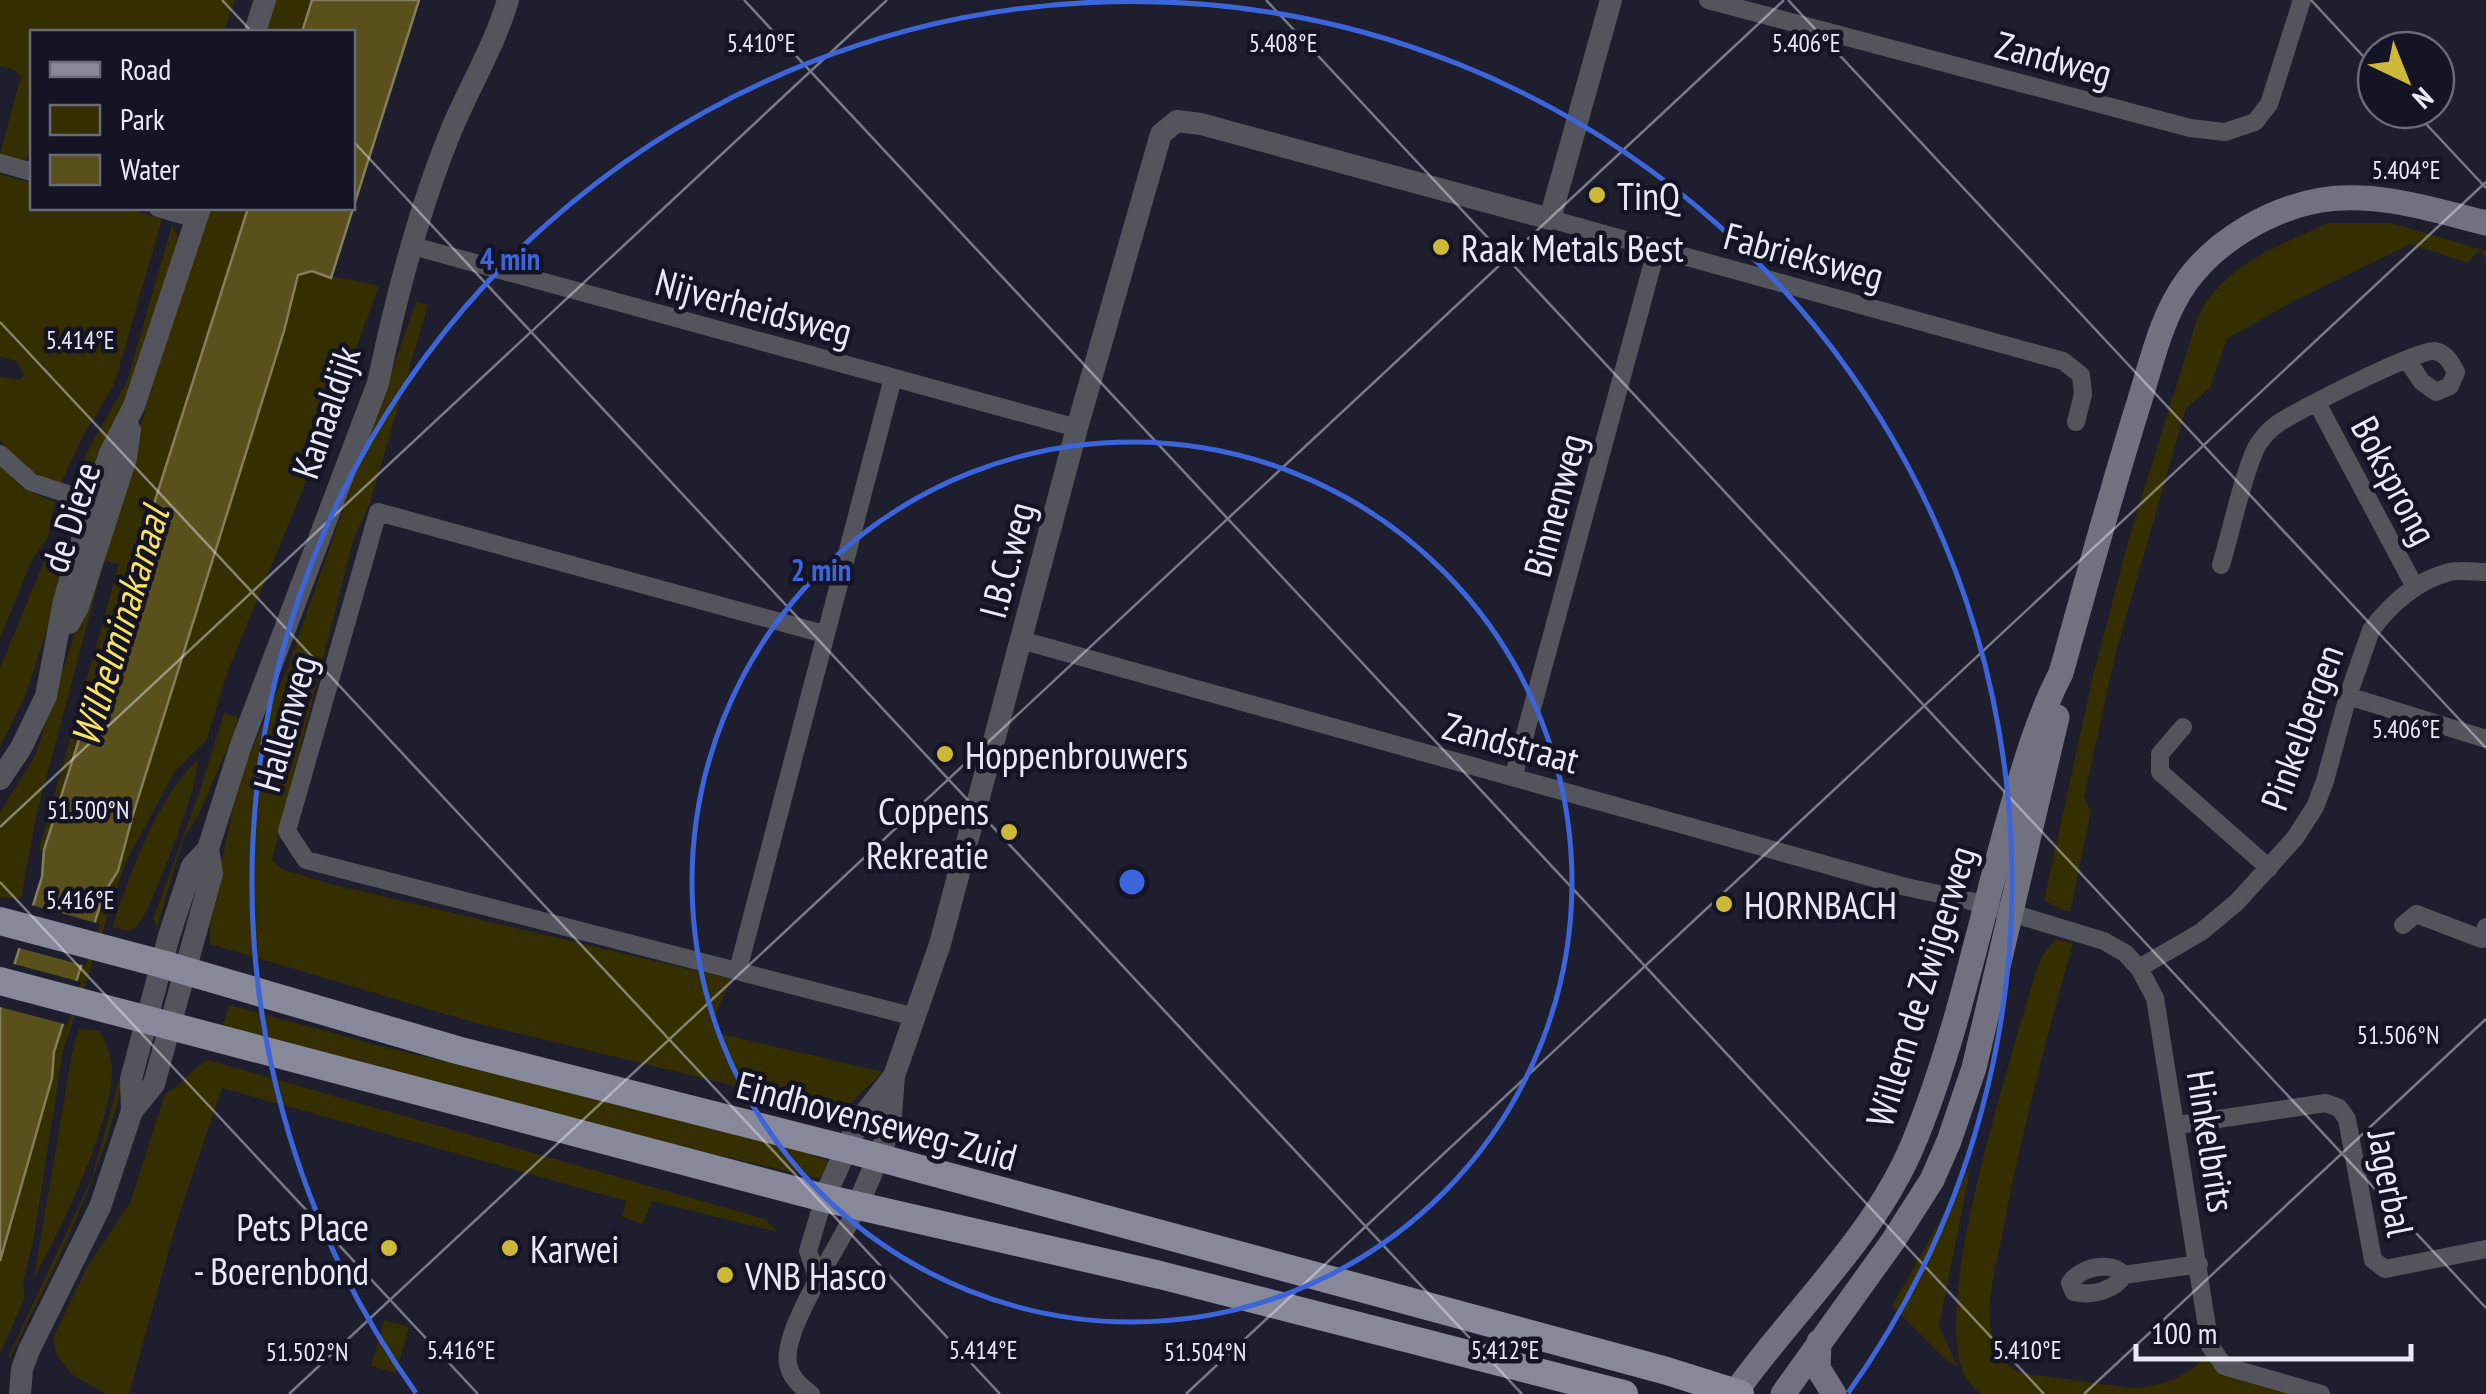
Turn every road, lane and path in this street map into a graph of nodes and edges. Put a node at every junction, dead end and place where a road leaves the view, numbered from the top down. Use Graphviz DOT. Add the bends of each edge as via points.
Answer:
graph roads {
  1 [pos="266,0"];
  2 [pos="508,0"];
  3 [pos="1611,0"];
  4 [pos="1708,0"];
  5 [pos="2302,0"];
  6 [pos="256,30"];
  7 [pos="1170,124"];
  8 [pos="0,163"];
  9 [pos="30,171"];
  10 [pos="198,213"];
  11 [pos="1550,219"];
  12 [pos="2486,223"];
  13 [pos="413,246"];
  14 [pos="1656,251"];
  15 [pos="2406,360"];
  16 [pos="894,378"];
  17 [pos="2318,403"];
  18 [pos="2076,422"];
  19 [pos="1077,428"];
  20 [pos="0,454"];
  21 [pos="102,506"];
  22 [pos="2221,565"];
  23 [pos="2486,572"];
  24 [pos="2415,587"];
  25 [pos="824,634"];
  26 [pos="1022,640"];
  27 [pos="2061,672"];
  28 [pos="2348,696"];
  29 [pos="2183,727"];
  30 [pos="2486,740"];
  31 [pos="1514,776"];
  32 [pos="0,779"];
  33 [pos="2269,868"];
  34 [pos="1984,905"];
  35 [pos="2011,912"];
  36 [pos="3,922"];
  37 [pos="2403,924"];
  38 [pos="2485,935"];
  39 [pos="173,967"];
  40 [pos="2139,968"];
  41 [pos="738,970"];
  42 [pos="0,981"];
  43 [pos="915,1017"];
  44 [pos="158,1021"];
  45 [pos="894,1076"];
  46 [pos="2178,1126"];
  47 [pos="847,1148"];
  48 [pos="879,1158"];
  49 [pos="824,1198"];
  50 [pos="858,1205"];
  51 [pos="2486,1248"];
  52 [pos="2198,1264"];
  53 [pos="2124,1275"];
  54 [pos="817,1276"];
  55 [pos="1819,1342"];
  56 [pos="22,1369"];
  57 [pos="3,1394"];
  58 [pos="20,1394"];
  59 [pos="811,1394"];
  60 [pos="1624,1394"];
  61 [pos="1736,1394"];
  62 [pos="1784,1394"];
  63 [pos="1834,1394"];
  64 [pos="2320,1394"];
  1 -- 6 [label="street"];
  2 -- 13 [label="street, Kanaaldijk" via="452,129"];
  3 -- 11 [label="street"];
  4 -- 5 [label="street, Zandweg" via="2225,132 2254,122 2269,104"];
  7 -- 11 [label="street, Fabrieksweg" via="1201,124"];
  7 -- 19 [label="street, I.B.C.weg" via="1161,134"];
  8 -- 9 [label="street"];
  10 -- 21 [label="street, de Dieze" via="134,406 126,458"];
  11 -- 14 [label="street, Fabrieksweg"];
  12 -- 27 [label="main road, Willem de Zwijgerweg" via="2396,201 2321,200 2253,225 2204,261 2167,316"];
  13 -- 16 [label="street, Nijverheidsweg"];
  13 -- 39 [label="street, Kanaaldijk" via="378,383 276,648 208,848 212,873"];
  14 -- 18 [label="street, Fabrieksweg" via="2063,361 2081,376"];
  14 -- 31 [label="street, Binnenweg"];
  15 -- 17 [label="street, Boksprong"];
  16 -- 19 [label="street, Nijverheidsweg"];
  16 -- 25 [label="street"];
  17 -- 22 [label="street, Boksprong" via="2274,426 2257,446"];
  17 -- 24 [label="street, Boksprong"];
  19 -- 26 [label="street, I.B.C.weg"];
  20 -- 21 [label="street" via="31,482"];
  21 -- 32 [label="street, de Dieze" via="78,607 58,644 46,696"];
  23 -- 24 [label="street, Pinkelbergen" via="2448,572"];
  24 -- 28 [label="street, Pinkelbergen" via="2372,630"];
  25 -- 41 [label="street"];
  25 -- 41 [label="street, Hallenweg" via="378,512 287,831 306,860"];
  26 -- 31 [label="street, Zandstraat"];
  26 -- 43 [label="street, I.B.C.weg"];
  27 -- 34 [label="main road, Willem de Zwijgerweg" via="2046,700"];
  27 -- 35 [label="main road, Willem de Zwijgerweg" via="2060,704"];
  28 -- 30 [label="street"];
  28 -- 33 [label="street, Pinkelbergen" via="2314,808"];
  29 -- 33 [label="street" via="2160,754 2160,772"];
  31 -- 34 [label="street, Zandstraat"];
  33 -- 40 [label="street, Pinkelbergen" via="2200,932"];
  34 -- 35 [label="street, Zandstraat"];
  34 -- 61 [label="main road, Willem de Zwijgerweg" via="1929,1103 1890,1193"];
  35 -- 40 [label="street" via="2104,941"];
  35 -- 55 [label="main road, Willem de Zwijgerweg" via="1974,1068 1932,1180"];
  36 -- 39 [label="main road, Eindhovenseweg-Zuid"];
  37 -- 38 [label="street" via="2416,914"];
  39 -- 44 [label="street, Kanaaldijk"];
  39 -- 47 [label="main road, Eindhovenseweg-Zuid" via="457,1050"];
  40 -- 46 [label="street, Hinkelbrits" via="2155,998"];
  41 -- 43 [label="street"];
  42 -- 44 [label="main road"];
  43 -- 45 [label="street, I.B.C.weg"];
  44 -- 49 [label="main road"];
  44 -- 56 [label="street, Kanaaldijk" via="131,1078 132,1111 100,1206"];
  45 -- 47 [label="street, I.B.C.weg"];
  45 -- 48 [label="street, I.B.C.weg" via="890,1129"];
  46 -- 51 [label="street, Jagerbal" via="2326,1103 2339,1108 2347,1119 2372,1260 2385,1269"];
  46 -- 52 [label="street, Hinkelbrits"];
  47 -- 48 [label="main road, Eindhovenseweg-Zuid"];
  47 -- 49 [label="street, I.B.C.weg"];
  48 -- 50 [label="street, I.B.C.weg"];
  48 -- 61 [label="main road, Eindhovenseweg-Zuid"];
  49 -- 50 [label="main road"];
  49 -- 54 [label="street" via="808,1251"];
  50 -- 54 [label="street"];
  50 -- 60 [label="main road"];
  52 -- 53 [label="street"];
  52 -- 64 [label="street, Hinkelbrits" via="2216,1358 2234,1370"];
  54 -- 59 [label="street" via="787,1358 793,1378"];
  55 -- 62 [label="main road, Willem de Zwijgerweg"];
  55 -- 63 [label="main road" via="1818,1368"];
  56 -- 57 [label="street"];
  56 -- 58 [label="street"];
}
